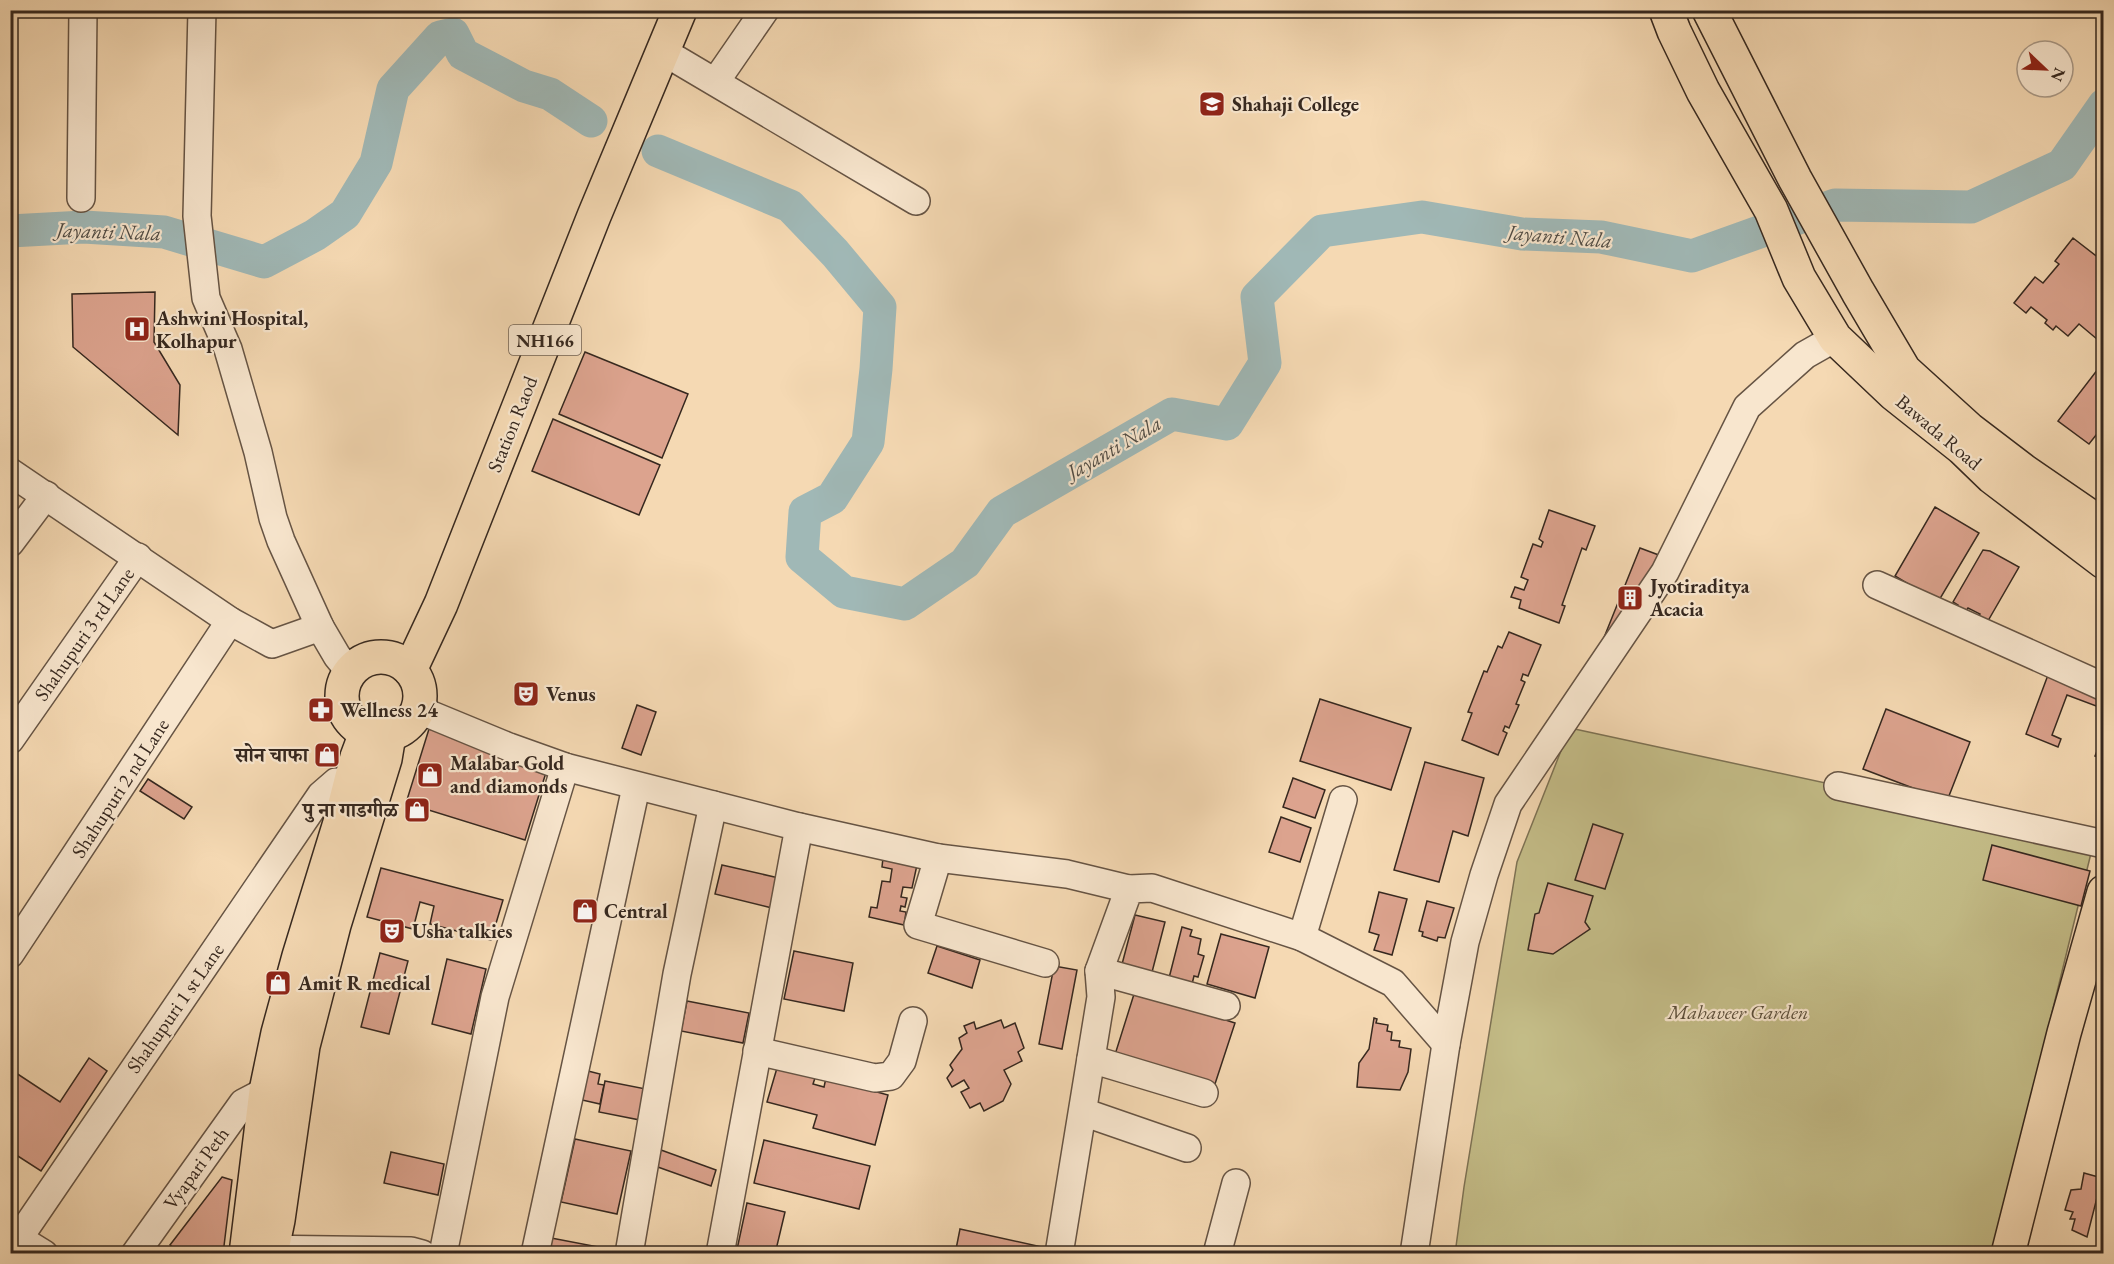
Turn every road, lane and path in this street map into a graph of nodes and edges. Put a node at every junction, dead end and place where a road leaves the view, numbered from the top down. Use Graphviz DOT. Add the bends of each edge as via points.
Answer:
graph roads {
  1 [pos="83,10"];
  2 [pos="202,10"];
  3 [pos="659,10"];
  4 [pos="680,10"];
  5 [pos="765,10"];
  6 [pos="1666,10"];
  7 [pos="1709,10"];
  8 [pos="664,52"];
  9 [pos="716,81"];
  10 [pos="81,198"];
  11 [pos="916,201"];
  12 [pos="1834,338"];
  13 [pos="10,471"];
  14 [pos="46,495"];
  15 [pos="2103,526"];
  16 [pos="10,543"];
  17 [pos="138,557"];
  18 [pos="2103,562"];
  19 [pos="1877,585"];
  20 [pos="230,621"];
  21 [pos="320,627"];
  22 [pos="404,666"];
  23 [pos="350,672"];
  24 [pos="2103,687"];
  25 [pos="417,709"];
  26 [pos="368,729"];
  27 [pos="10,740"];
  28 [pos="565,767"];
  29 [pos="352,782"];
  30 [pos="1838,786"];
  31 [pos="636,787"];
  32 [pos="1343,800"];
  33 [pos="713,804"];
  34 [pos="798,827"];
  35 [pos="2103,844"];
  36 [pos="938,858"];
  37 [pos="1129,889"];
  38 [pos="2103,892"];
  39 [pos="2103,936"];
  40 [pos="1302,937"];
  41 [pos="10,954"];
  42 [pos="1045,963"];
  43 [pos="1100,971"];
  44 [pos="1226,1006"];
  45 [pos="913,1021"];
  46 [pos="1446,1044"];
  47 [pos="757,1051"];
  48 [pos="1091,1059"];
  49 [pos="266,1091"];
  50 [pos="1204,1093"];
  51 [pos="1083,1112"];
  52 [pos="1187,1148"];
  53 [pos="1236,1183"];
  54 [pos="13,1241"];
  55 [pos="259,1252"];
  56 [pos="44,1254"];
  57 [pos="135,1254"];
  58 [pos="422,1254"];
  59 [pos="443,1254"];
  60 [pos="535,1254"];
  61 [pos="629,1254"];
  62 [pos="720,1254"];
  63 [pos="1059,1254"];
  64 [pos="1217,1254"];
  65 [pos="1414,1254"];
  66 [pos="2008,1254"];
  67 [pos="2021,1254"];
  1 -- 10 [label="street"];
  2 -- 21 [label="street" via="197,216 206,298 228,349 273,518"];
  3 -- 22 [label="main road, NH166"];
  4 -- 8 [label="main road, Station Raod / NH166"];
  5 -- 9 [label="street"];
  6 -- 12 [label="main road, Bawada Road" via="1698,81 1771,210 1799,278"];
  7 -- 15 [label="main road" via="1795,179 1904,370 1969,429"];
  8 -- 9 [label="street"];
  8 -- 22 [label="main road, Station Raod / NH166" via="594,216 441,604"];
  9 -- 11 [label="street"];
  12 -- 18 [label="main road, Bawada Road" via="1992,477"];
  12 -- 46 [label="street" via="1805,355 1747,407 1665,572 1508,804 1465,942"];
  13 -- 14 [label="street"];
  14 -- 16 [label="street"];
  14 -- 17 [label="street"];
  17 -- 20 [label="street"];
  17 -- 27 [label="street, Shahupuri 3 rd Lane"];
  19 -- 24 [label="street"];
  20 -- 21 [label="street" via="272,644"];
  20 -- 41 [label="street, Shahupuri 2 nd Lane"];
  21 -- 23 [label="street"];
  22 -- 23 [label="main road" via="376,657"];
  22 -- 25 [label="main road" via="417,681"];
  23 -- 26 [label="main road" via="342,691 344,711"];
  25 -- 26 [label="main road" via="404,728"];
  25 -- 28 [label="street"];
  26 -- 29 [label="main road"];
  26 -- 55 [label="main road" via="385,759 334,925 303,1046 278,1220"];
  28 -- 31 [label="street"];
  28 -- 59 [label="street" via="495,997"];
  29 -- 49 [label="main road" via="299,956"];
  29 -- 54 [label="street, Shahupuri 1 st Lane" via="336,782 321,795"];
  30 -- 35 [label="street"];
  31 -- 33 [label="street"];
  31 -- 60 [label="street"];
  32 -- 40 [label="street"];
  33 -- 34 [label="street"];
  33 -- 61 [label="street" via="677,974"];
  34 -- 36 [label="street"];
  34 -- 47 [label="street"];
  36 -- 37 [label="street" via="1066,874"];
  36 -- 42 [label="street" via="918,925"];
  37 -- 40 [label="street" via="1152,888"];
  37 -- 43 [label="street"];
  38 -- 66 [label="main road"];
  39 -- 67 [label="main road"];
  40 -- 46 [label="street" via="1393,983"];
  43 -- 44 [label="street"];
  43 -- 48 [label="street" via="1101,997"];
  45 -- 47 [label="street" via="902,1061 891,1076 875,1078"];
  46 -- 65 [label="street"];
  47 -- 62 [label="street"];
  48 -- 50 [label="street"];
  48 -- 51 [label="street"];
  49 -- 55 [label="main road"];
  49 -- 57 [label="street, Vyapari Peth" via="243,1103"];
  51 -- 52 [label="street"];
  51 -- 63 [label="street"];
  53 -- 64 [label="street"];
  54 -- 56 [label="street"];
  55 -- 58 [label="street"];
}
